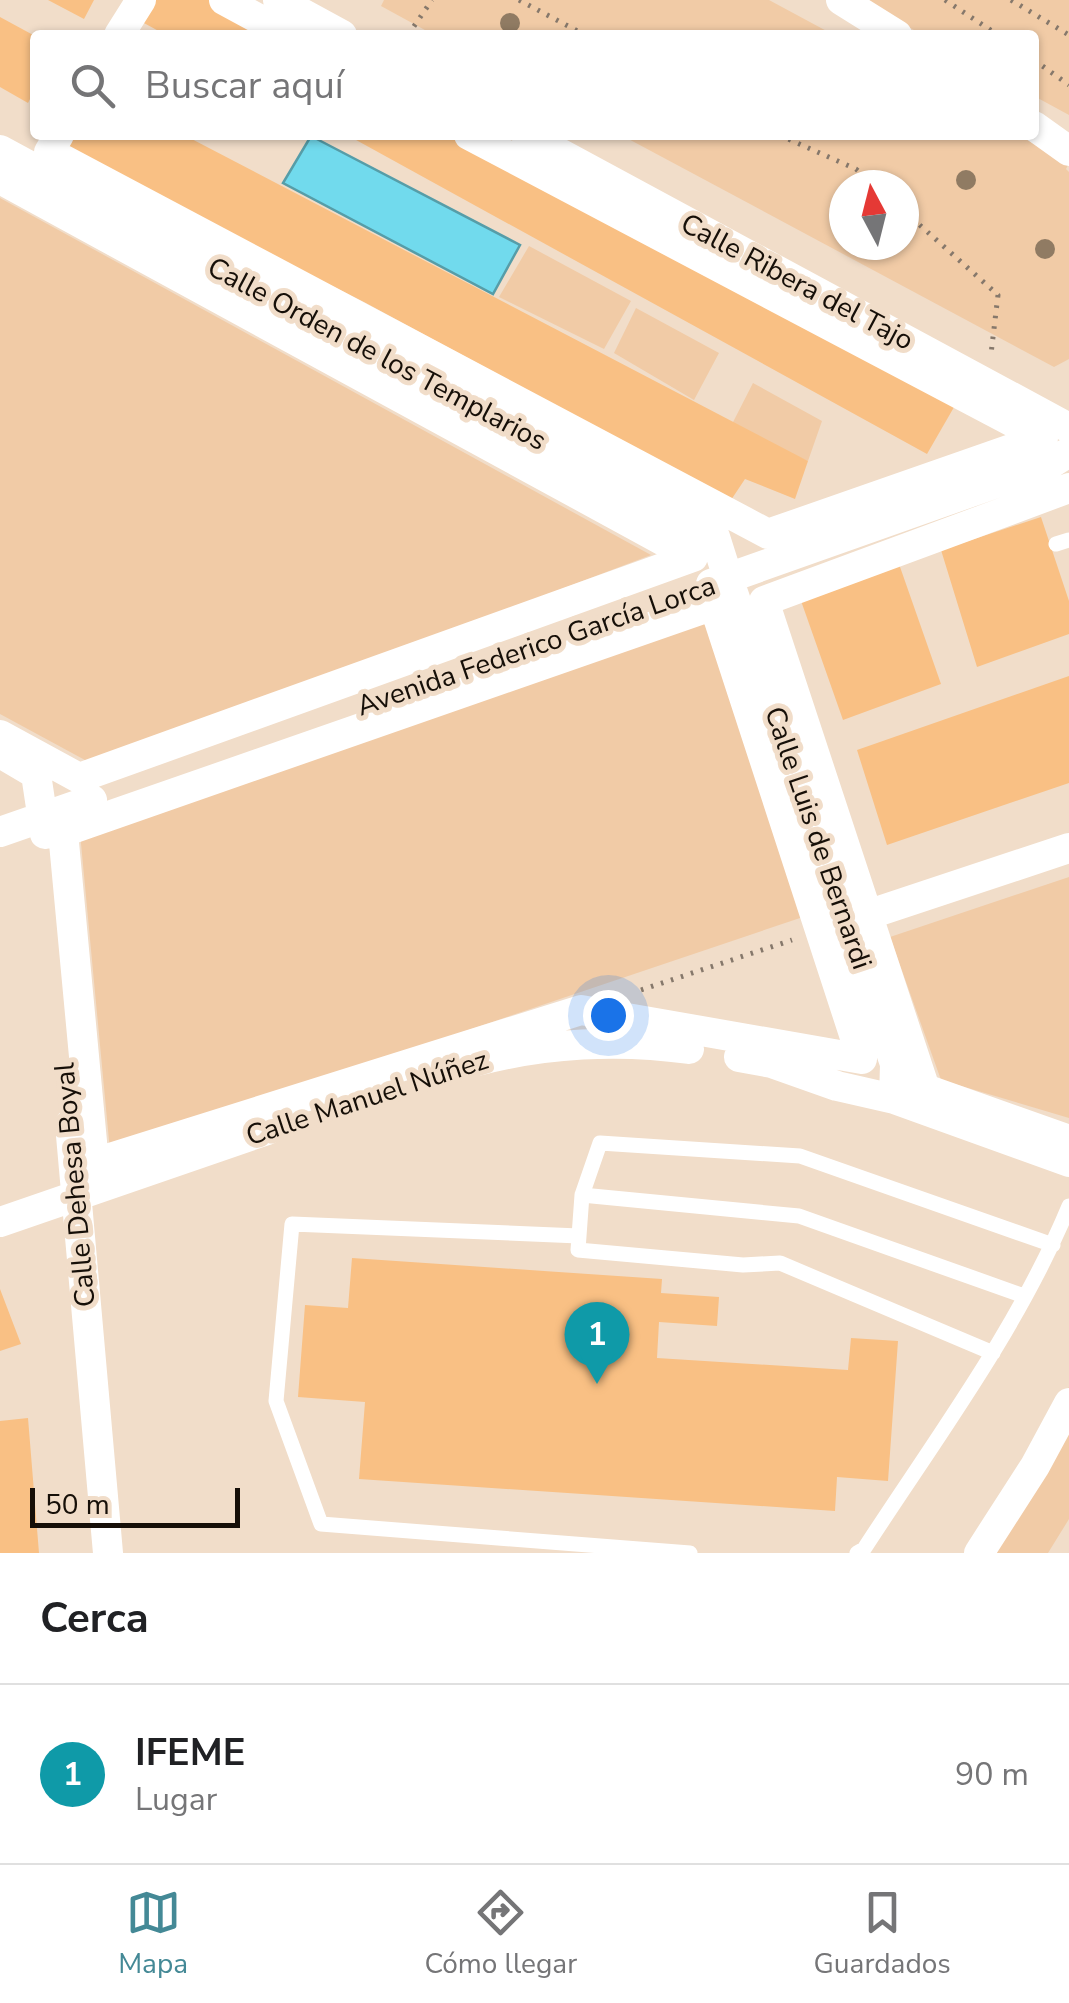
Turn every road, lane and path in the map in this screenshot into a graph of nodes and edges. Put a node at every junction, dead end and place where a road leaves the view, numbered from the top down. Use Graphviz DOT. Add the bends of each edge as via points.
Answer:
graph roads {
  1 [pos="121,0"];
  2 [pos="140,0"];
  3 [pos="224,0"];
  4 [pos="278,0"];
  5 [pos="432,0"];
  6 [pos="519,0"];
  7 [pos="841,0"];
  8 [pos="944,0"];
  9 [pos="1011,0"];
  10 [pos="105,30"];
  11 [pos="122,30"];
  12 [pos="279,30"];
  13 [pos="333,30"];
  14 [pos="411,30"];
  15 [pos="576,30"];
  16 [pos="889,30"];
  17 [pos="990,30"];
  18 [pos="1069,35"];
  19 [pos="1039,64"];
  20 [pos="1069,85"];
  21 [pos="1039,130"];
  22 [pos="43,140"];
  23 [pos="56,140"];
  24 [pos="478,140"];
  25 [pos="535,140"];
  26 [pos="791,140"];
  27 [pos="0,150"];
  28 [pos="1069,151"];
  29 [pos="29,165"];
  30 [pos="857,170"];
  31 [pos="0,179"];
  32 [pos="919,225"];
  33 [pos="987,385"];
  34 [pos="1069,428"];
  35 [pos="1069,452"];
  36 [pos="1069,488"];
  37 [pos="728,578"];
  38 [pos="0,734"];
  39 [pos="0,753"];
  40 [pos="43,817"];
  41 [pos="0,832"];
  42 [pos="1069,848"];
  43 [pos="845,922"];
  44 [pos="636,992"];
  45 [pos="894,1099"];
  46 [pos="1069,1140"];
  47 [pos="1069,1162"];
  48 [pos="582,1195"];
  49 [pos="76,1196"];
  50 [pos="1069,1206"];
  51 [pos="0,1222"];
  52 [pos="579,1236"];
  53 [pos="1053,1245"];
  54 [pos="1024,1296"];
  55 [pos="992,1353"];
  56 [pos="1069,1403"];
  57 [pos="108,1553"];
  58 [pos="690,1553"];
  59 [pos="857,1553"];
  60 [pos="980,1553"];
  1 -- 10 [label="street"];
  2 -- 11 [label="street"];
  3 -- 12 [label="street"];
  4 -- 13 [label="street"];
  5 -- 14 [label="path"];
  6 -- 15 [label="path"];
  7 -- 16 [label="street"];
  8 -- 17 [label="path"];
  9 -- 18 [label="path"];
  19 -- 20 [label="path"];
  21 -- 28 [label="street"];
  22 -- 29 [label="street"];
  23 -- 24 [label="street" via="49,152 768,534 1043,438"];
  25 -- 33 [label="street, Calle Ribera del Tajo"];
  26 -- 30 [label="path"];
  27 -- 29 [label="street, Calle Orden de los Templarios"];
  29 -- 37 [label="street, Calle Orden de los Templarios" via="716,537"];
  31 -- 38 [label="street" via="693,556 79,778"];
  32 -- 33 [label="path" via="998,295"];
  33 -- 34 [label="street, Calle Ribera del Tajo"];
  35 -- 37 [label="street, Avenida Federico García Lorca"];
  36 -- 43 [label="street" via="764,601"];
  37 -- 40 [label="street, Avenida Federico García Lorca"];
  37 -- 43 [label="street, Calle Luis de Bernardi"];
  39 -- 40 [label="street, Calle Dehesa Boyal" via="36,774"];
  40 -- 41 [label="street, Avenida Federico García Lorca"];
  40 -- 49 [label="street, Calle Dehesa Boyal"];
  42 -- 43 [label="street"];
  43 -- 43 [label="street" via="714,605 63,832 94,1163 581,1010 862,1058"];
  43 -- 44 [label="path"];
  43 -- 45 [label="street, Calle Luis de Bernardi" via="895,1064"];
  43 -- 46 [label="street" via="925,1089"];
  45 -- 47 [label="street, Calle Manuel Núñez"];
  45 -- 49 [label="street, Calle Manuel Núñez" via="709,1052 644,1043 566,1046 429,1074"];
  48 -- 52 [label="lane"];
  48 -- 53 [label="lane" via="600,1144 800,1156"];
  48 -- 54 [label="lane" via="799,1216"];
  49 -- 51 [label="street, Calle Manuel Núñez"];
  49 -- 57 [label="street, Calle Dehesa Boyal"];
  50 -- 53 [label="lane"];
  52 -- 55 [label="lane" via="578,1250 780,1263"];
  52 -- 58 [label="lane" via="292,1224 276,1401 321,1524"];
  53 -- 54 [label="lane"];
  54 -- 55 [label="lane"];
  55 -- 59 [label="lane"];
  56 -- 60 [label="street"];
}
